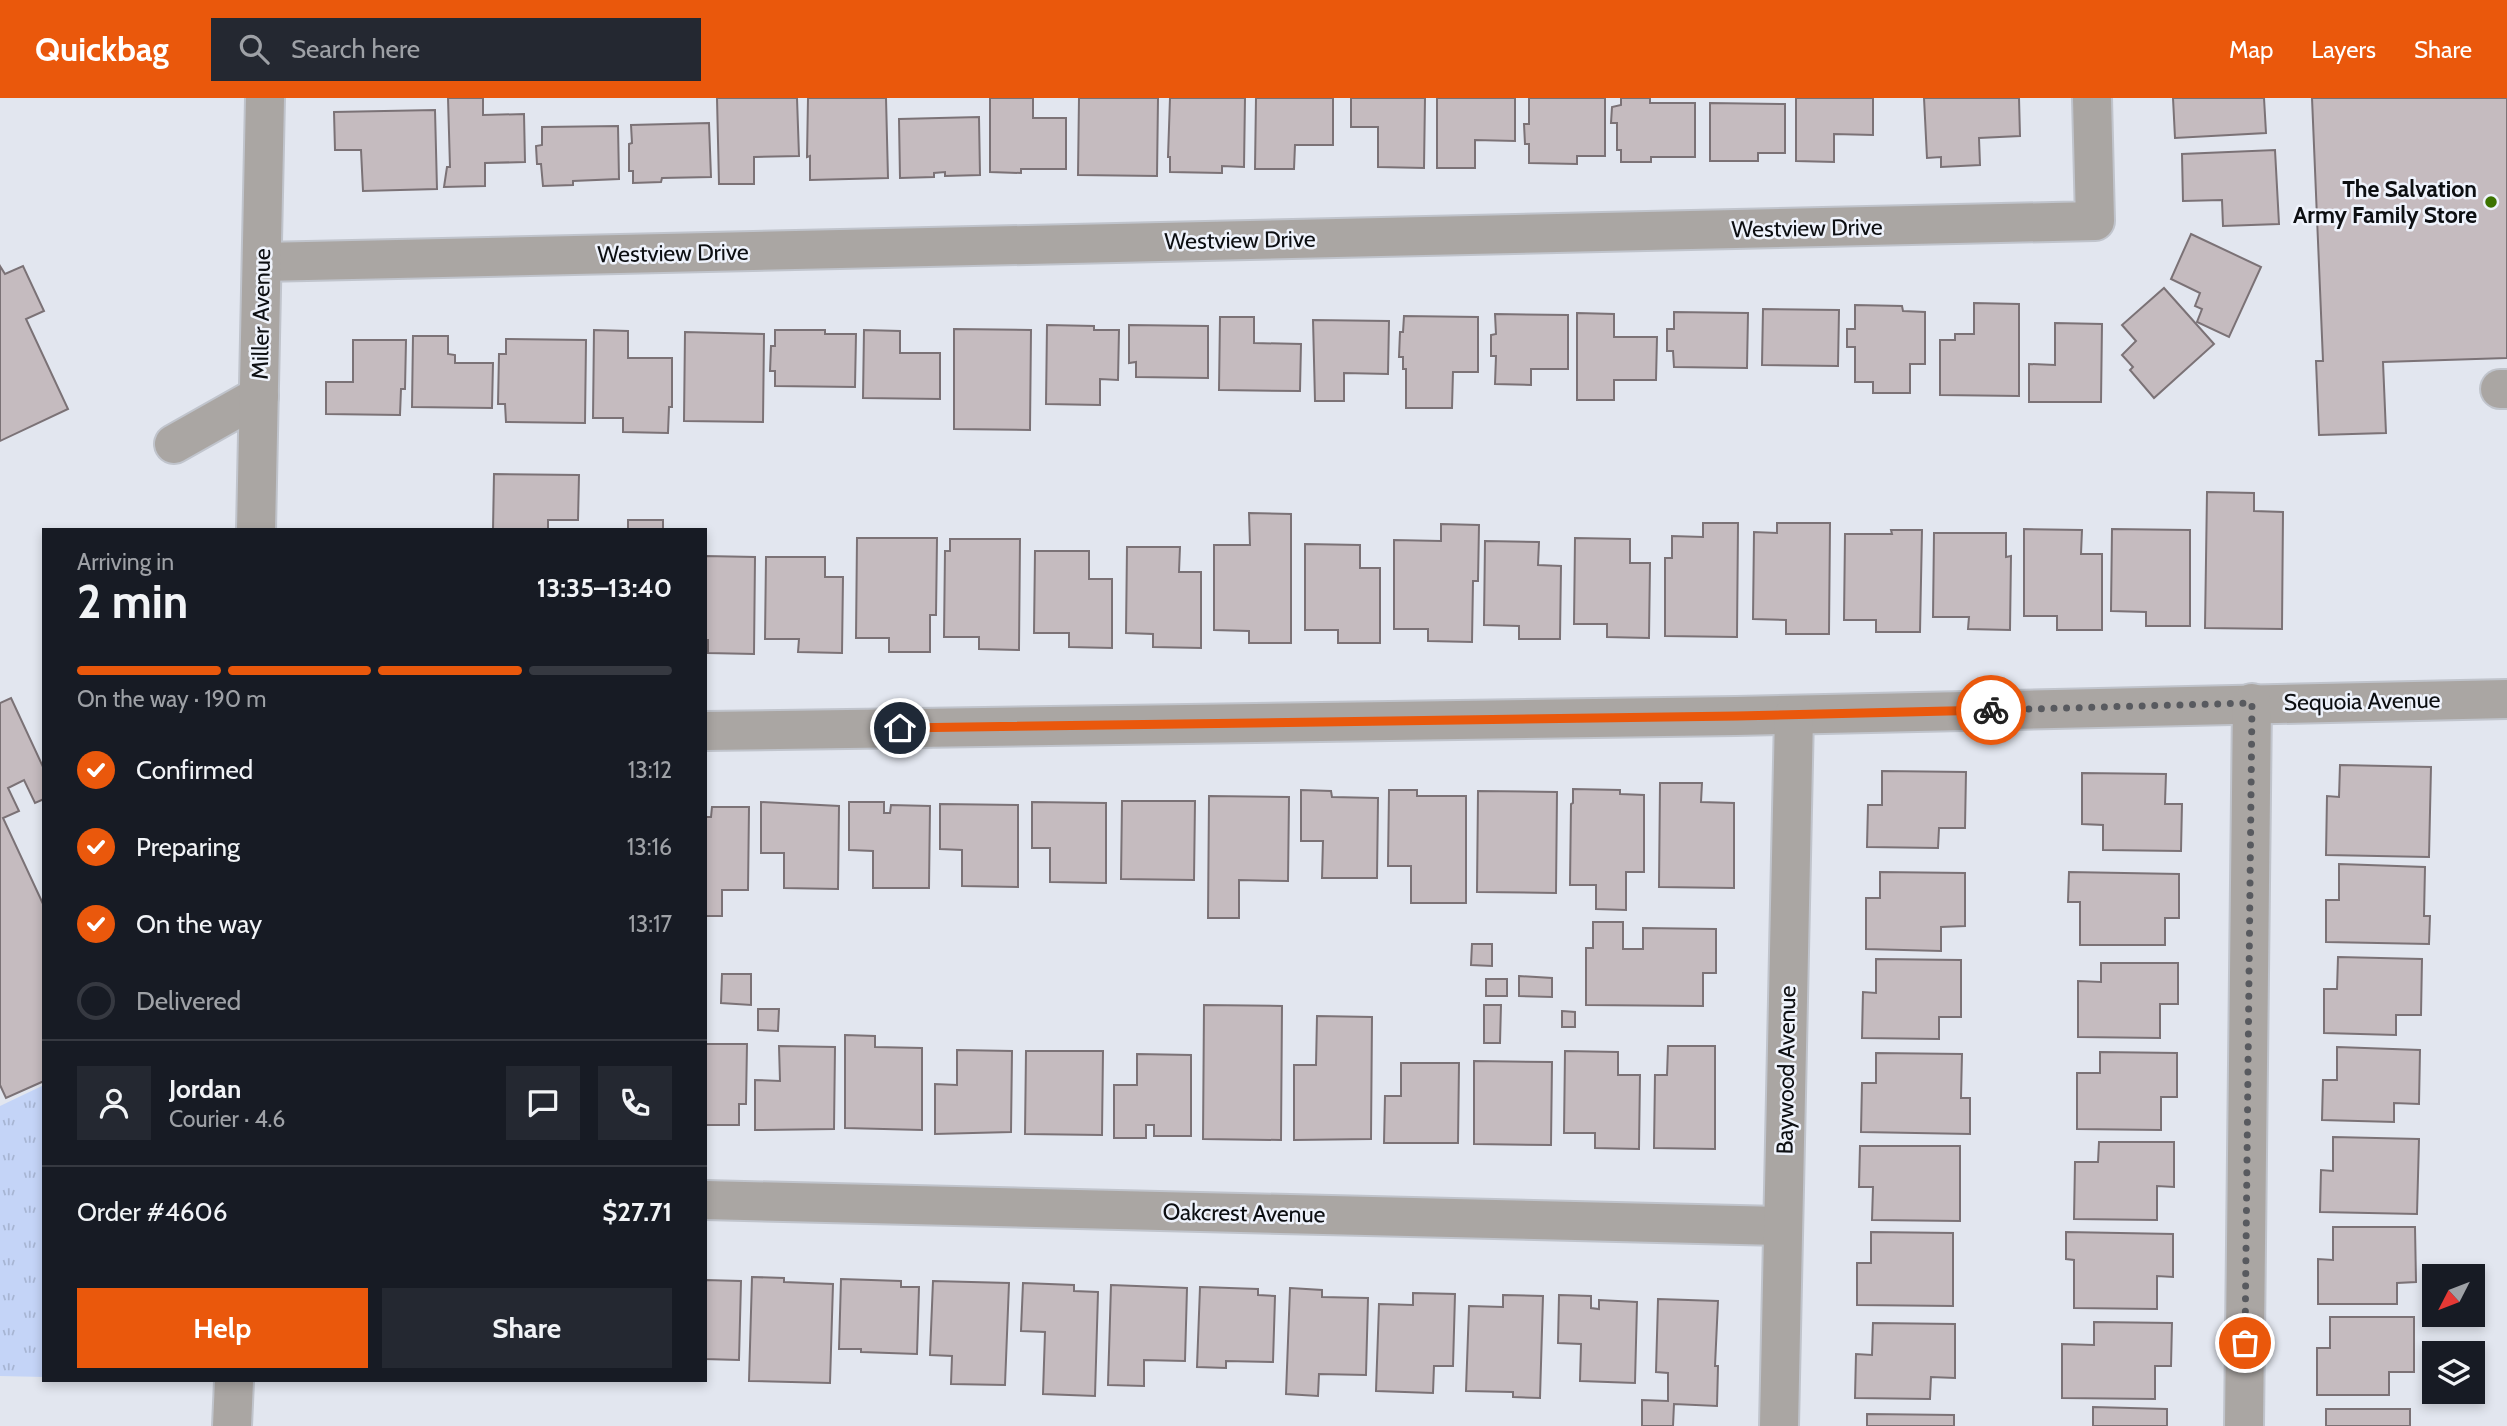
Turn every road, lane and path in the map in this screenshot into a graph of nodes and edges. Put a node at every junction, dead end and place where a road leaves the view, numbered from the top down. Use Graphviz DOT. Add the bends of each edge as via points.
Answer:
graph roads {
  1 [pos="265,98"];
  2 [pos="2092,98"];
  3 [pos="262,262"];
  4 [pos="259,396"];
  5 [pos="174,444"];
  6 [pos="257,528"];
  7 [pos="2507,699"];
  8 [pos="2252,703"];
  9 [pos="1794,715"];
  10 [pos="707,731"];
  11 [pos="707,1200"];
  12 [pos="1783,1226"];
  13 [pos="234,1382"];
  14 [pos="232,1426"];
  15 [pos="1779,1426"];
  16 [pos="2244,1426"];
  1 -- 3 [label="street, Miller Avenue"];
  2 -- 3 [label="street, Westview Drive" via="2095,221"];
  3 -- 4 [label="street, Miller Avenue"];
  4 -- 5 [label="street"];
  4 -- 6 [label="street, Miller Avenue"];
  7 -- 8 [label="street, Sequoia Avenue"];
  8 -- 9 [label="street, Sequoia Avenue"];
  8 -- 16 [label="street"];
  9 -- 10 [label="street, Sequoia Avenue"];
  9 -- 12 [label="street, Baywood Avenue"];
  11 -- 12 [label="street, Oakcrest Avenue"];
  12 -- 15 [label="street, Baywood Avenue"];
  13 -- 14 [label="street"];
}
